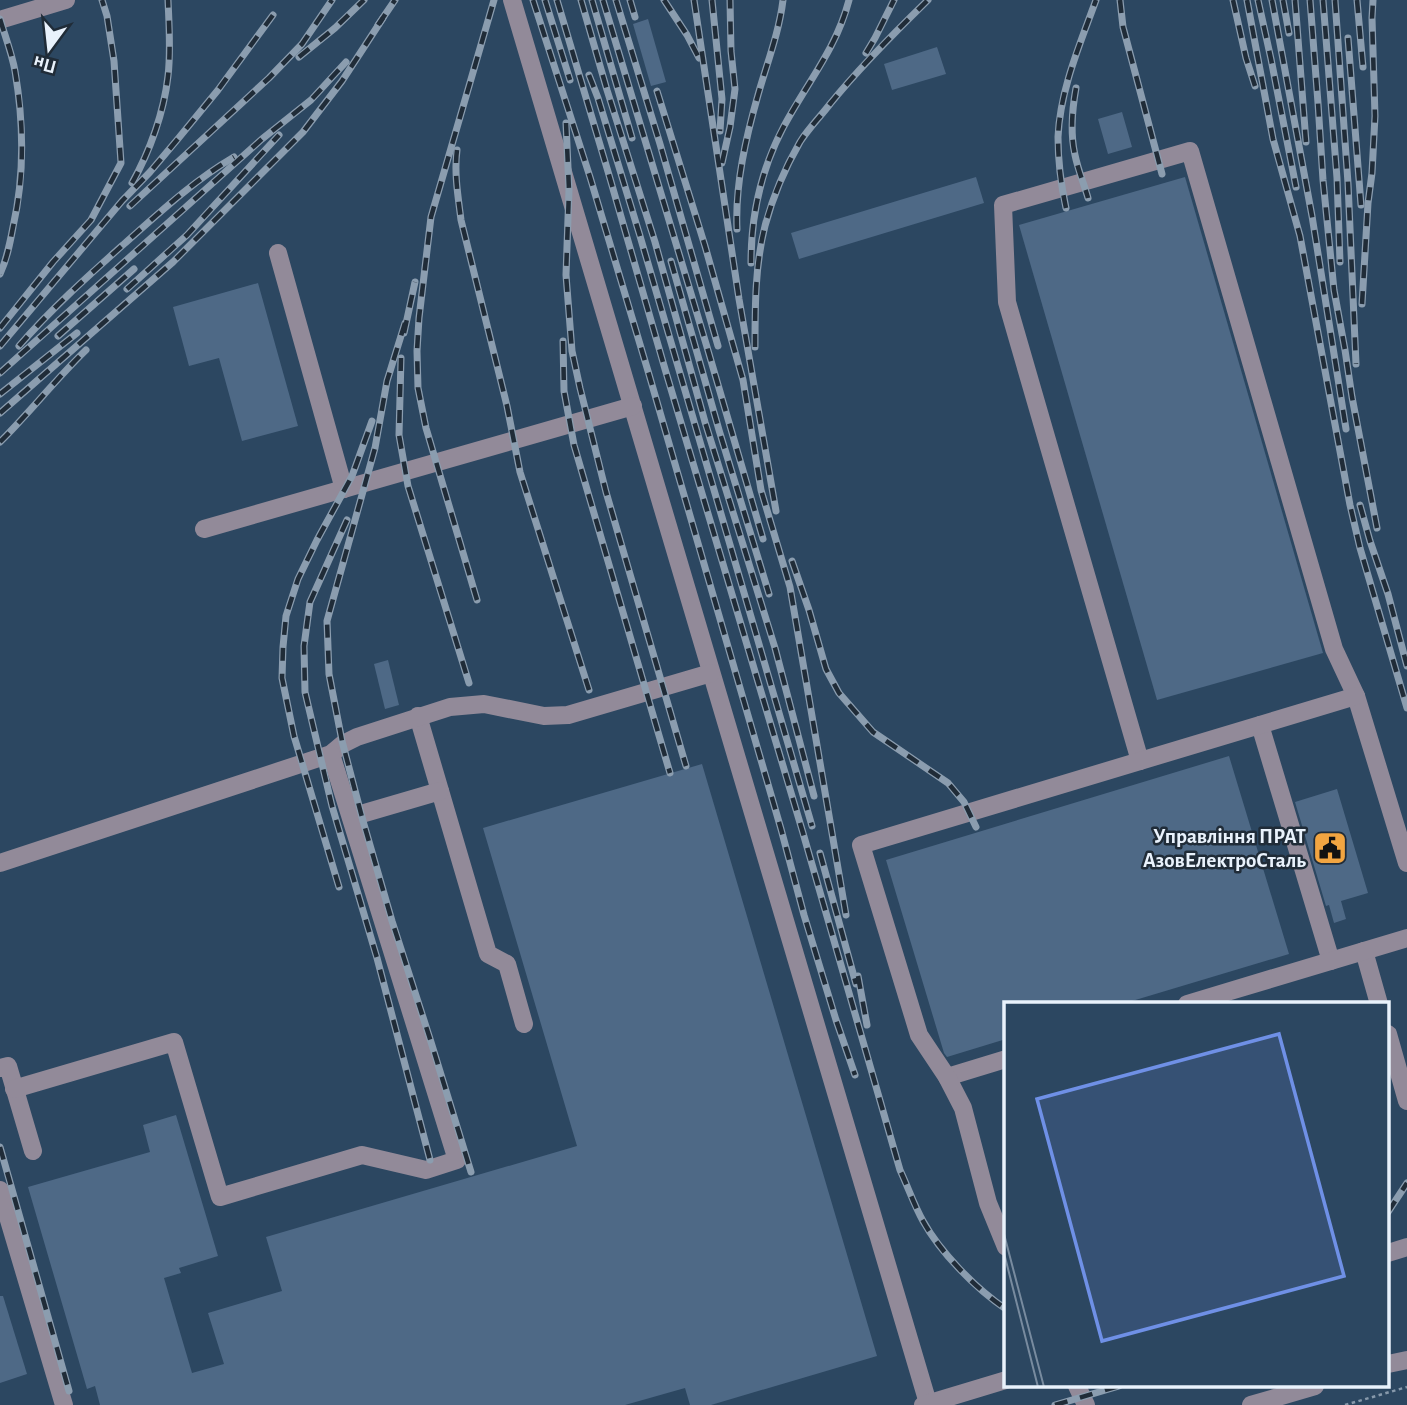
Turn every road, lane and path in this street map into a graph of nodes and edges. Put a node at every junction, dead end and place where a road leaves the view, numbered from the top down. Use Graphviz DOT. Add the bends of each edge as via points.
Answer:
graph roads {
  1 [pos="66,0"];
  2 [pos="512,0"];
  3 [pos="0,20"];
  4 [pos="278,253"];
  5 [pos="633,406"];
  6 [pos="344,489"];
  7 [pos="204,529"];
  8 [pos="711,673"];
  9 [pos="1356,696"];
  10 [pos="418,716"];
  11 [pos="1260,725"];
  12 [pos="331,754"];
  13 [pos="1140,761"];
  14 [pos="440,791"];
  15 [pos="351,817"];
  16 [pos="0,863"];
  17 [pos="1407,863"];
  18 [pos="1407,938"];
  19 [pos="1364,951"];
  20 [pos="1331,961"];
  21 [pos="1194,1002"];
  22 [pos="1378,1002"];
  23 [pos="524,1024"];
  24 [pos="1390,1041"];
  25 [pos="1004,1060"];
  26 [pos="0,1068"];
  27 [pos="947,1077"];
  28 [pos="15,1089"];
  29 [pos="1407,1101"];
  30 [pos="33,1151"];
  31 [pos="0,1190"];
  32 [pos="1004,1242"];
  33 [pos="1407,1247"];
  34 [pos="1390,1253"];
  35 [pos="1004,1381"];
  36 [pos="1407,1387"];
  37 [pos="1078,1388"];
  38 [pos="1308,1388"];
  39 [pos="926,1404"];
  40 [pos="64,1405"];
  41 [pos="1086,1405"];
  42 [pos="1251,1405"];
  43 [pos="1345,1405"];
  1 -- 3 [label="lane"];
  2 -- 5 [label="lane"];
  4 -- 6 [label="lane"];
  5 -- 6 [label="lane"];
  5 -- 8 [label="lane"];
  6 -- 7 [label="lane"];
  8 -- 10 [label="lane" via="568,715 544,716 484,705 450,707"];
  8 -- 39 [label="lane"];
  9 -- 11 [label="lane"];
  9 -- 13 [label="lane" via="1334,649 1190,151 1003,205 1007,302"];
  9 -- 17 [label="lane"];
  10 -- 12 [label="lane" via="357,737"];
  10 -- 14 [label="lane"];
  11 -- 13 [label="lane"];
  11 -- 20 [label="lane"];
  12 -- 15 [label="lane"];
  12 -- 16 [label="lane"];
  13 -- 27 [label="lane" via="861,845 919,1035"];
  14 -- 15 [label="lane"];
  14 -- 23 [label="lane" via="488,954 507,964"];
  15 -- 28 [label="lane" via="457,1160 426,1170 362,1155 220,1197 174,1042"];
  18 -- 19 [label="lane"];
  19 -- 20 [label="lane"];
  19 -- 22 [label="lane"];
  20 -- 21 [label="lane"];
  24 -- 29 [label="lane"];
  25 -- 27 [label="lane"];
  26 -- 28 [label="lane" via="8,1066"];
  27 -- 32 [label="lane" via="963,1108 988,1203"];
  28 -- 30 [label="lane"];
  31 -- 40 [label="lane"];
  33 -- 34 [label="lane"];
  35 -- 39 [label="lane"];
  36 -- 43 [label="path"];
  37 -- 41 [label="lane"];
  38 -- 42 [label="lane"];
}
